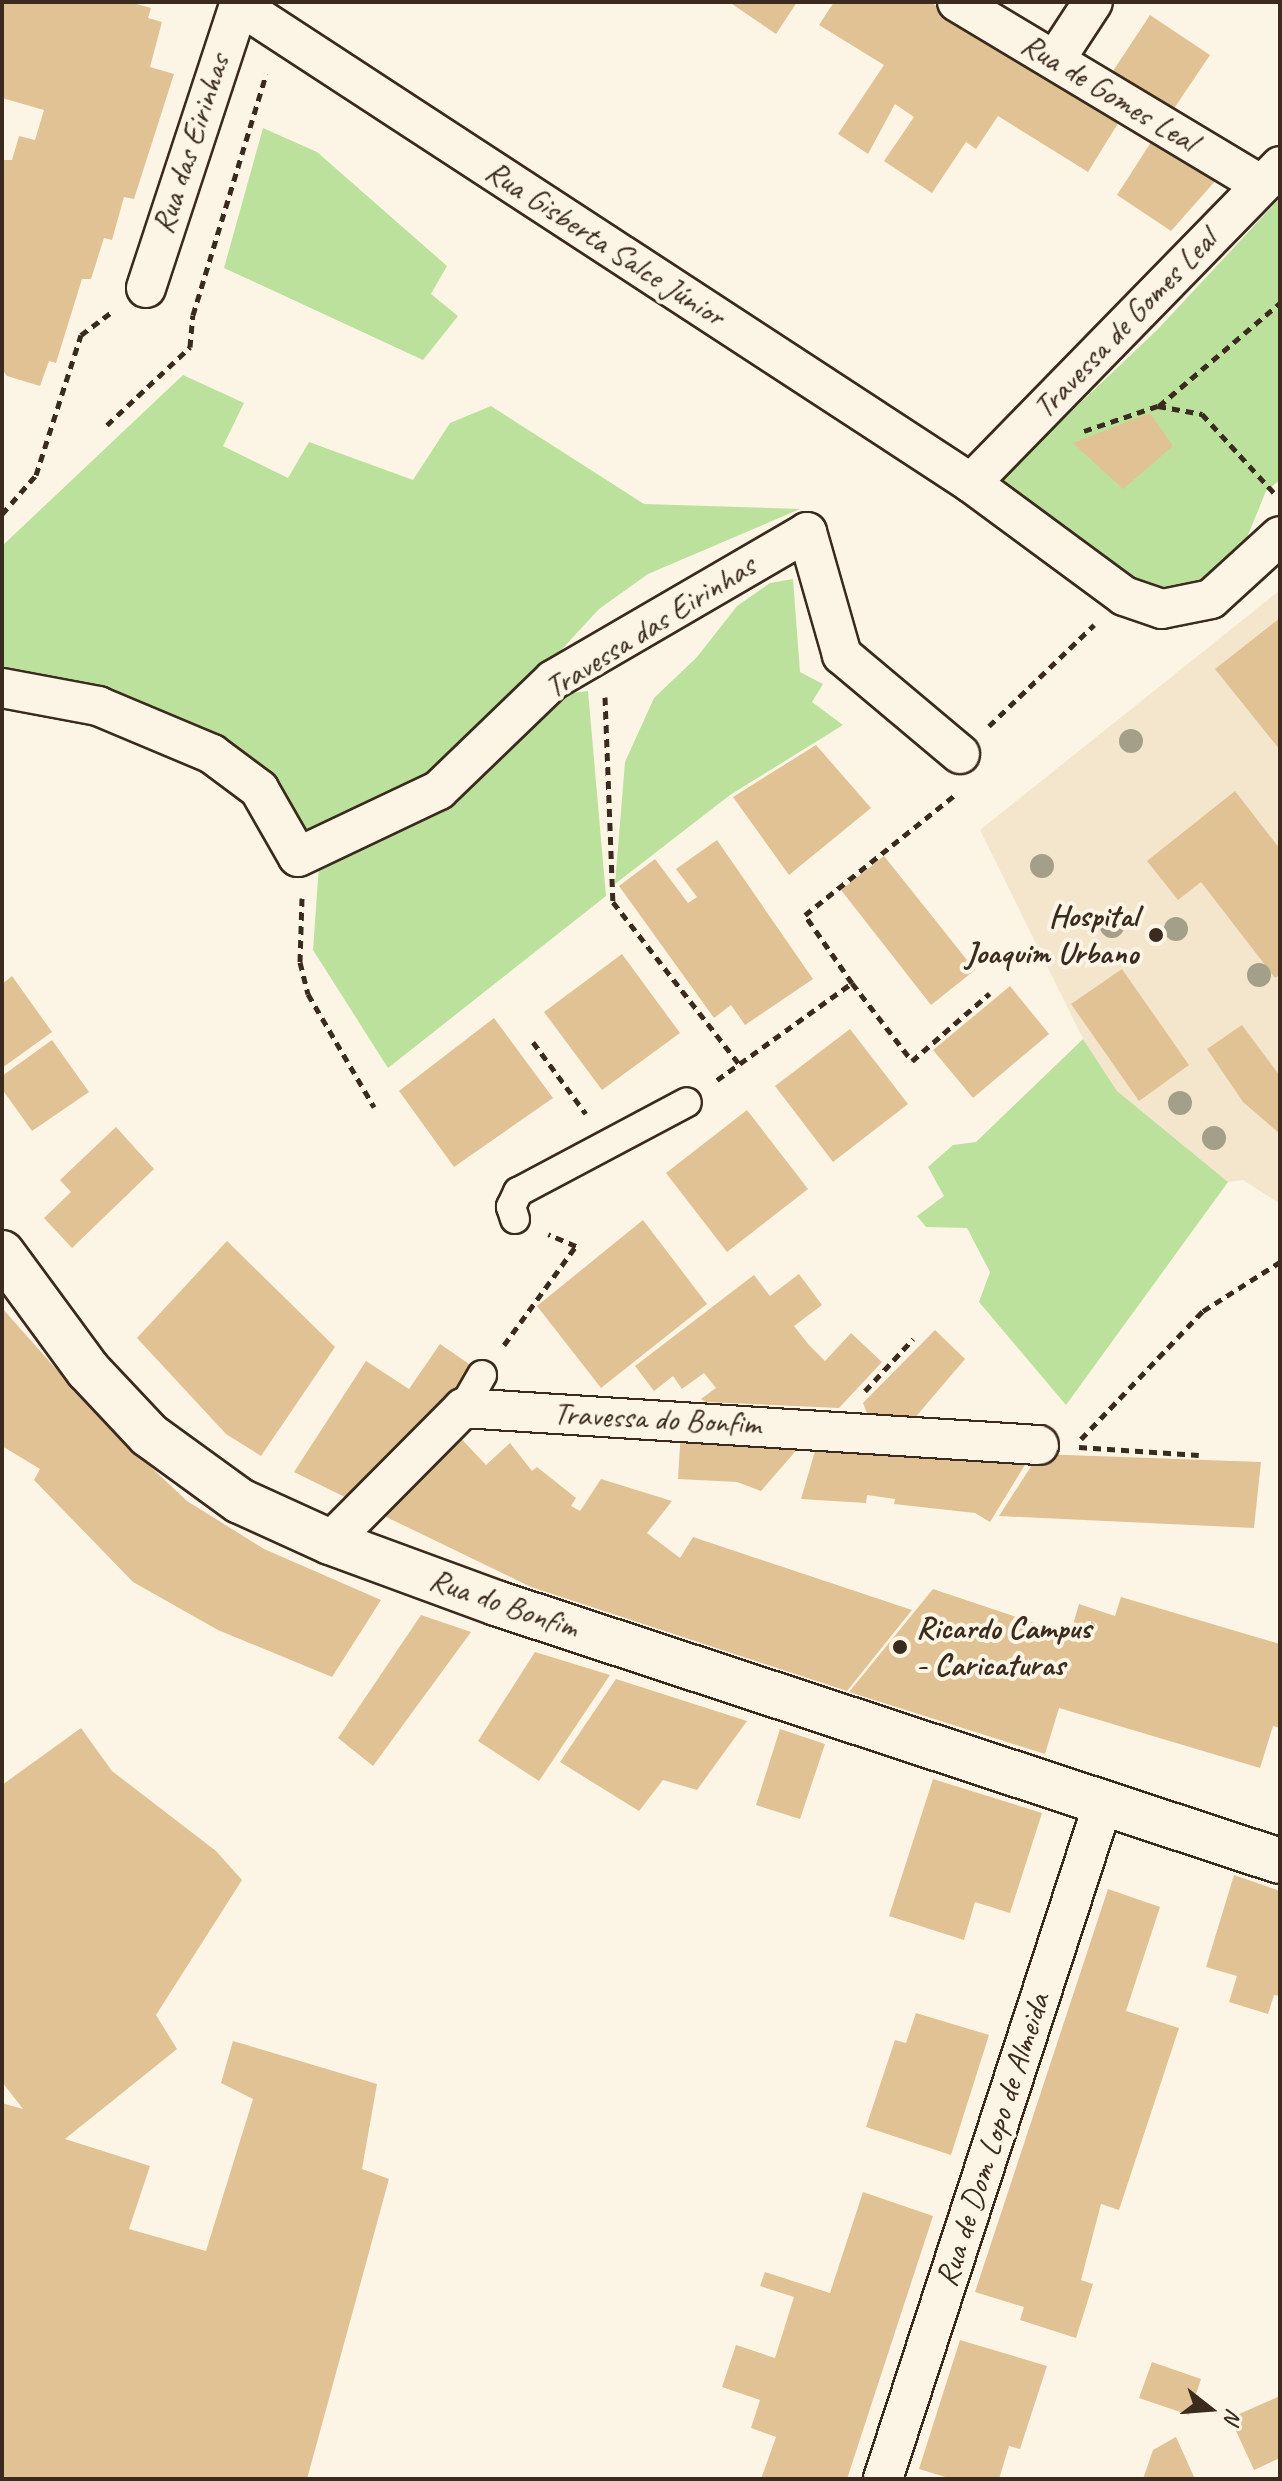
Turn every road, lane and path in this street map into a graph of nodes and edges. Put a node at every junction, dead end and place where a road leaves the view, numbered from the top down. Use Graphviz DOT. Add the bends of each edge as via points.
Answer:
graph roads {
  1 [pos="957,2"];
  2 [pos="1093,2"];
  3 [pos="239,3"];
  4 [pos="1055,60"];
  5 [pos="234,174"];
  6 [pos="1271,175"];
  7 [pos="146,288"];
  8 [pos="1280,303"];
  9 [pos="81,335"];
  10 [pos="107,425"];
  11 [pos="971,483"];
  12 [pos="1280,500"];
  13 [pos="2,514"];
  14 [pos="1280,536"];
  15 [pos="1124,596"];
  16 [pos="604,652"];
  17 [pos="2,688"];
  18 [pos="960,754"];
  19 [pos="952,798"];
  20 [pos="298,857"];
  21 [pos="852,983"];
  22 [pos="990,993"];
  23 [pos="533,1042"];
  24 [pos="687,1102"];
  25 [pos="374,1107"];
  26 [pos="609,1144"];
  27 [pos="515,1219"];
  28 [pos="2,1253"];
  29 [pos="1280,1262"];
  30 [pos="913,1339"];
  31 [pos="482,1375"];
  32 [pos="463,1408"];
  33 [pos="830,1429"];
  34 [pos="1039,1445"];
  35 [pos="1199,1455"];
  36 [pos="330,1542"];
  37 [pos="1104,1801"];
  38 [pos="1280,1861"];
  39 [pos="883,2479"];
  1 -- 4 [label="street, Rua de Gomes Leal"];
  2 -- 4 [label="street"];
  3 -- 7 [label="street, Rua das Eirinhas"];
  3 -- 11 [label="street, Rua Gisberta Salce Júnior"];
  4 -- 6 [label="street, Rua de Gomes Leal"];
  5 -- 10 [label="path" via="193,315 190,347"];
  6 -- 11 [label="street, Travessa de Gomes Leal"];
  8 -- 12 [label="path" via="1158,406 1202,414 1218,426"];
  9 -- 13 [label="path" via="36,475"];
  11 -- 15 [label="street, Rua Gisberta Salce Júnior"];
  14 -- 15 [label="street, Rua Gisberta Salce Júnior" via="1211,599 1162,609"];
  15 -- 18 [label="path"];
  16 -- 18 [label="street, Travessa das Eirinhas" via="807,532 842,655"];
  16 -- 20 [label="street, Travessa das Eirinhas" via="553,680 439,790"];
  16 -- 21 [label="path" via="613,902 739,1064"];
  17 -- 20 [label="street" via="98,706 212,754 259,789"];
  19 -- 21 [label="path" via="805,915"];
  20 -- 25 [label="path" via="300,962 308,994"];
  21 -- 22 [label="path" via="912,1061"];
  23 -- 26 [label="path"];
  24 -- 26 [label="street"];
  26 -- 27 [label="street" via="518,1192 511,1207"];
  27 -- 31 [label="path" via="576,1246"];
  28 -- 36 [label="main road, Rua do Bonfim" via="88,1370 149,1435 240,1501"];
  29 -- 35 [label="path" via="1203,1311 1074,1446"];
  30 -- 33 [label="path"];
  31 -- 32 [label="street"];
  32 -- 33 [label="street, Travessa do Bonfim"];
  32 -- 36 [label="street"];
  33 -- 34 [label="street, Travessa do Bonfim"];
  36 -- 37 [label="main road, Rua do Bonfim" via="496,1603"];
  37 -- 38 [label="main road, Rua do Bonfim"];
  37 -- 39 [label="street, Rua de Dom Lopo de Almeida"];
}
